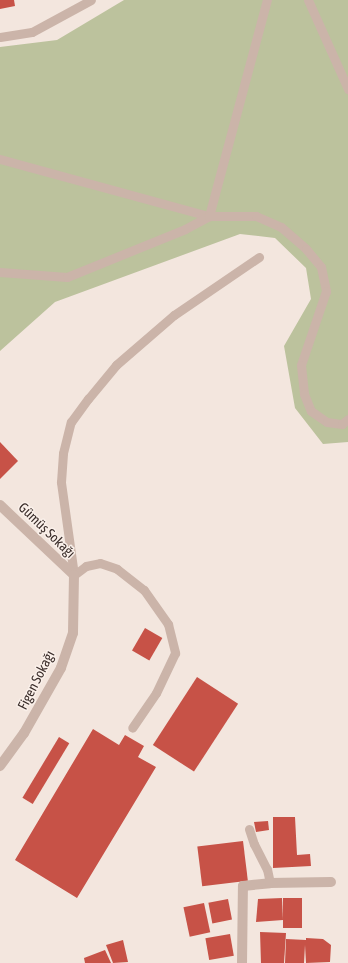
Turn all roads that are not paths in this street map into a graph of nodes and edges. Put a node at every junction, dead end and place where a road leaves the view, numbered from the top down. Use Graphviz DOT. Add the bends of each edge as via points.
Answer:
graph roads {
  1 [pos="91,0"];
  2 [pos="267,0"];
  3 [pos="308,0"];
  4 [pos="0,37"];
  5 [pos="348,89"];
  6 [pos="0,159"];
  7 [pos="209,216"];
  8 [pos="259,257"];
  9 [pos="0,272"];
  10 [pos="348,419"];
  11 [pos="0,505"];
  12 [pos="74,575"];
  13 [pos="132,728"];
  14 [pos="0,766"];
  15 [pos="249,829"];
  16 [pos="331,882"];
  17 [pos="270,883"];
  18 [pos="242,963"];
  1 -- 4 [label="lane" via="32,32"];
  2 -- 7 [label="lane"];
  3 -- 5 [label="lane"];
  6 -- 7 [label="lane"];
  7 -- 9 [label="lane" via="185,230 66,278"];
  7 -- 10 [label="lane" via="256,216 281,227 306,249 321,267 326,291 301,365 304,394 311,411 327,422 342,424"];
  8 -- 12 [label="lane" via="174,315 116,364 71,422 63,453 61,482"];
  11 -- 12 [label="street, Gümüş Sokağı"];
  12 -- 13 [label="lane" via="86,566 100,563 117,569 144,590 168,624 174,653 156,693"];
  12 -- 14 [label="street, Figen Sokağı" via="73,633 61,668 24,733"];
  15 -- 17 [label="lane" via="267,868"];
  16 -- 17 [label="street"];
  17 -- 18 [label="street" via="243,886"];
}
